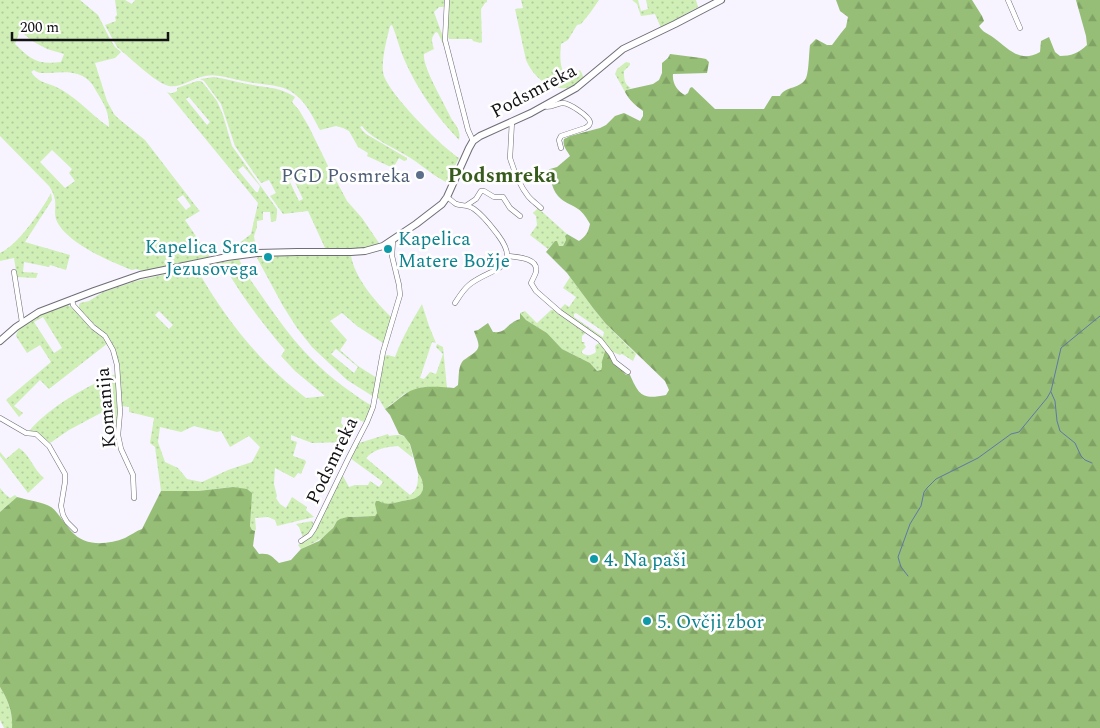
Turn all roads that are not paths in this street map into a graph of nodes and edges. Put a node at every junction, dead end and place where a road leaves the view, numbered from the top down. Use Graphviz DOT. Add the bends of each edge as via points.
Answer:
graph roads {
  1 [pos="447,0"];
  2 [pos="721,0"];
  3 [pos="1008,0"];
  4 [pos="1020,28"];
  5 [pos="543,106"];
  6 [pos="512,121"];
  7 [pos="473,142"];
  8 [pos="561,148"];
  9 [pos="447,197"];
  10 [pos="466,206"];
  11 [pos="541,208"];
  12 [pos="520,216"];
  13 [pos="393,240"];
  14 [pos="508,256"];
  15 [pos="14,272"];
  16 [pos="72,299"];
  17 [pos="455,303"];
  18 [pos="22,322"];
  19 [pos="0,341"];
  20 [pos="628,372"];
  21 [pos="0,418"];
  22 [pos="134,498"];
  23 [pos="75,530"];
  24 [pos="301,541"];
  1 -- 7 [label="street" via="446,40"];
  2 -- 5 [label="street, Podsmreka" via="623,49 576,88"];
  3 -- 4 [label="street"];
  5 -- 6 [label="street, Podsmreka"];
  5 -- 8 [label="street" via="568,104 589,119 589,126 561,136"];
  6 -- 7 [label="street, Podsmreka"];
  6 -- 11 [label="street" via="510,158 525,191"];
  7 -- 9 [label="street"];
  9 -- 10 [label="street"];
  9 -- 13 [label="street" via="429,216"];
  10 -- 12 [label="street" via="484,191 494,197 502,197"];
  10 -- 14 [label="street" via="473,208 491,226 503,241"];
  13 -- 16 [label="street" via="365,251 257,253 227,257 140,275"];
  13 -- 24 [label="street, Podsmreka" via="392,256 400,295 383,352 373,407 314,529"];
  14 -- 17 [label="street" via="502,266 464,289"];
  14 -- 20 [label="street" via="535,264 536,274 531,283 536,291 600,340 615,362"];
  15 -- 18 [label="street"];
  16 -- 18 [label="street"];
  16 -- 22 [label="street, Komanija" via="73,305 105,336 114,350 120,412 118,436 133,476"];
  18 -- 19 [label="street"];
  21 -- 23 [label="street" via="26,433 36,434 49,446 65,474 63,516"];
}
